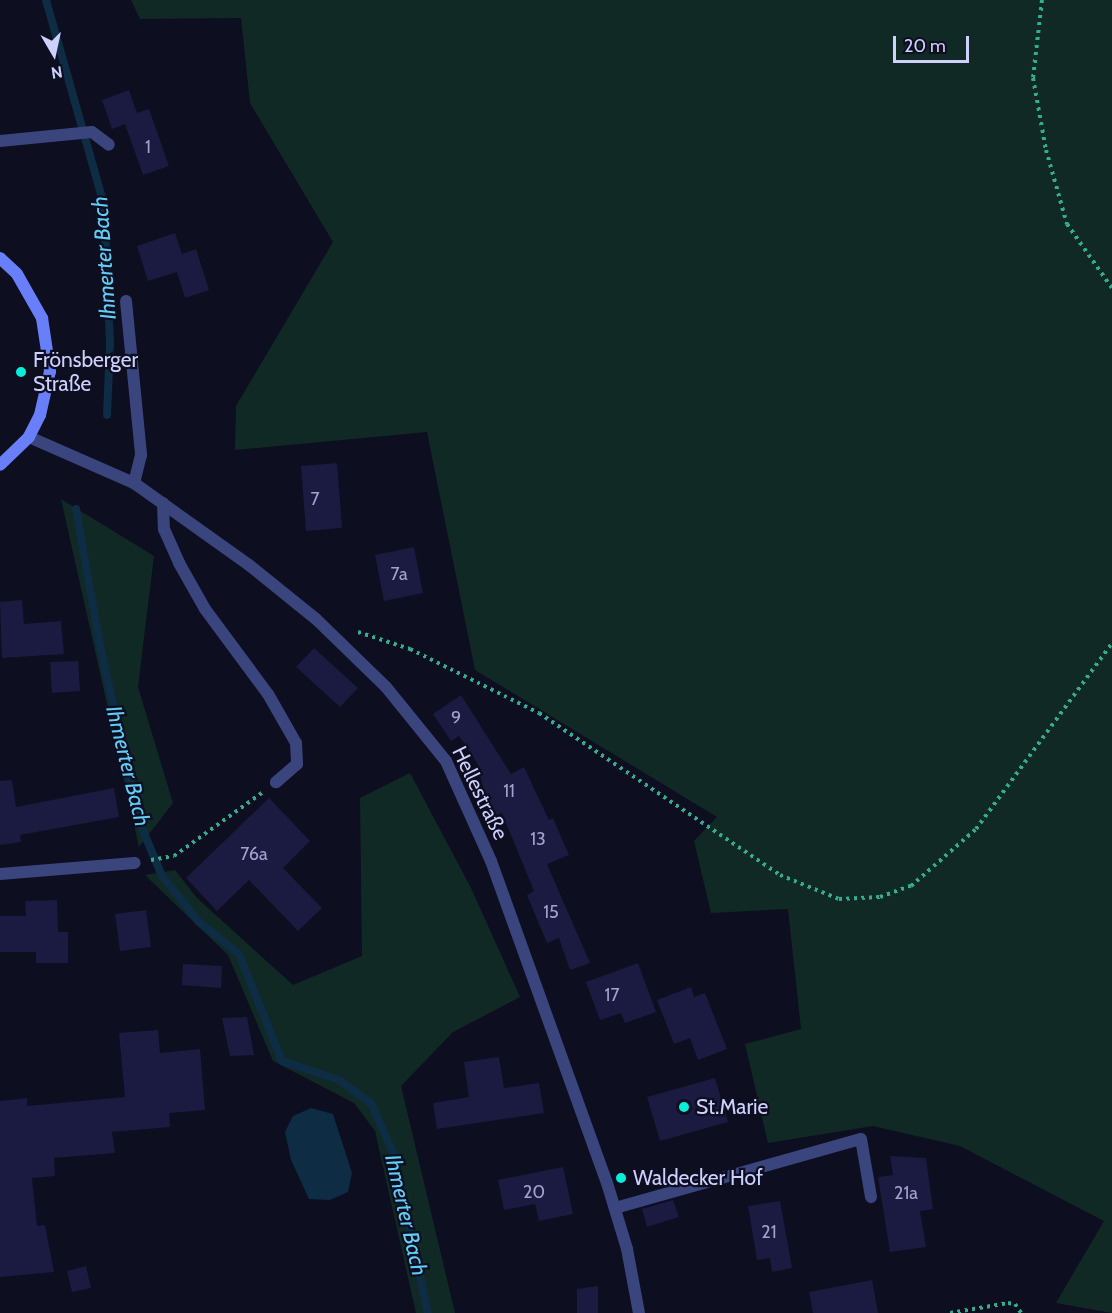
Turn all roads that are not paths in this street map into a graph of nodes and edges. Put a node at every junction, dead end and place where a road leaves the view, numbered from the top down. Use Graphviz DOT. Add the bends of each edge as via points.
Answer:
graph roads {
  1 [pos="0,141"];
  2 [pos="109,145"];
  3 [pos="0,258"];
  4 [pos="126,301"];
  5 [pos="29,437"];
  6 [pos="0,465"];
  7 [pos="134,483"];
  8 [pos="163,503"];
  9 [pos="276,782"];
  10 [pos="135,863"];
  11 [pos="0,874"];
  12 [pos="871,1197"];
  13 [pos="615,1208"];
  14 [pos="639,1313"];
  1 -- 2 [label="street" via="92,132"];
  3 -- 5 [label="street" via="33,298 48,342 46,392"];
  4 -- 7 [label="street" via="141,455"];
  5 -- 6 [label="street"];
  5 -- 7 [label="street, Hellestraße"];
  7 -- 8 [label="street, Hellestraße"];
  8 -- 9 [label="street" via="164,529 179,563 205,609 268,693 296,743 297,764"];
  8 -- 13 [label="street, Hellestraße" via="316,619 386,687 446,760 491,861"];
  10 -- 11 [label="street"];
  12 -- 13 [label="street" via="861,1139"];
  13 -- 14 [label="street, Hellestraße"];
}
